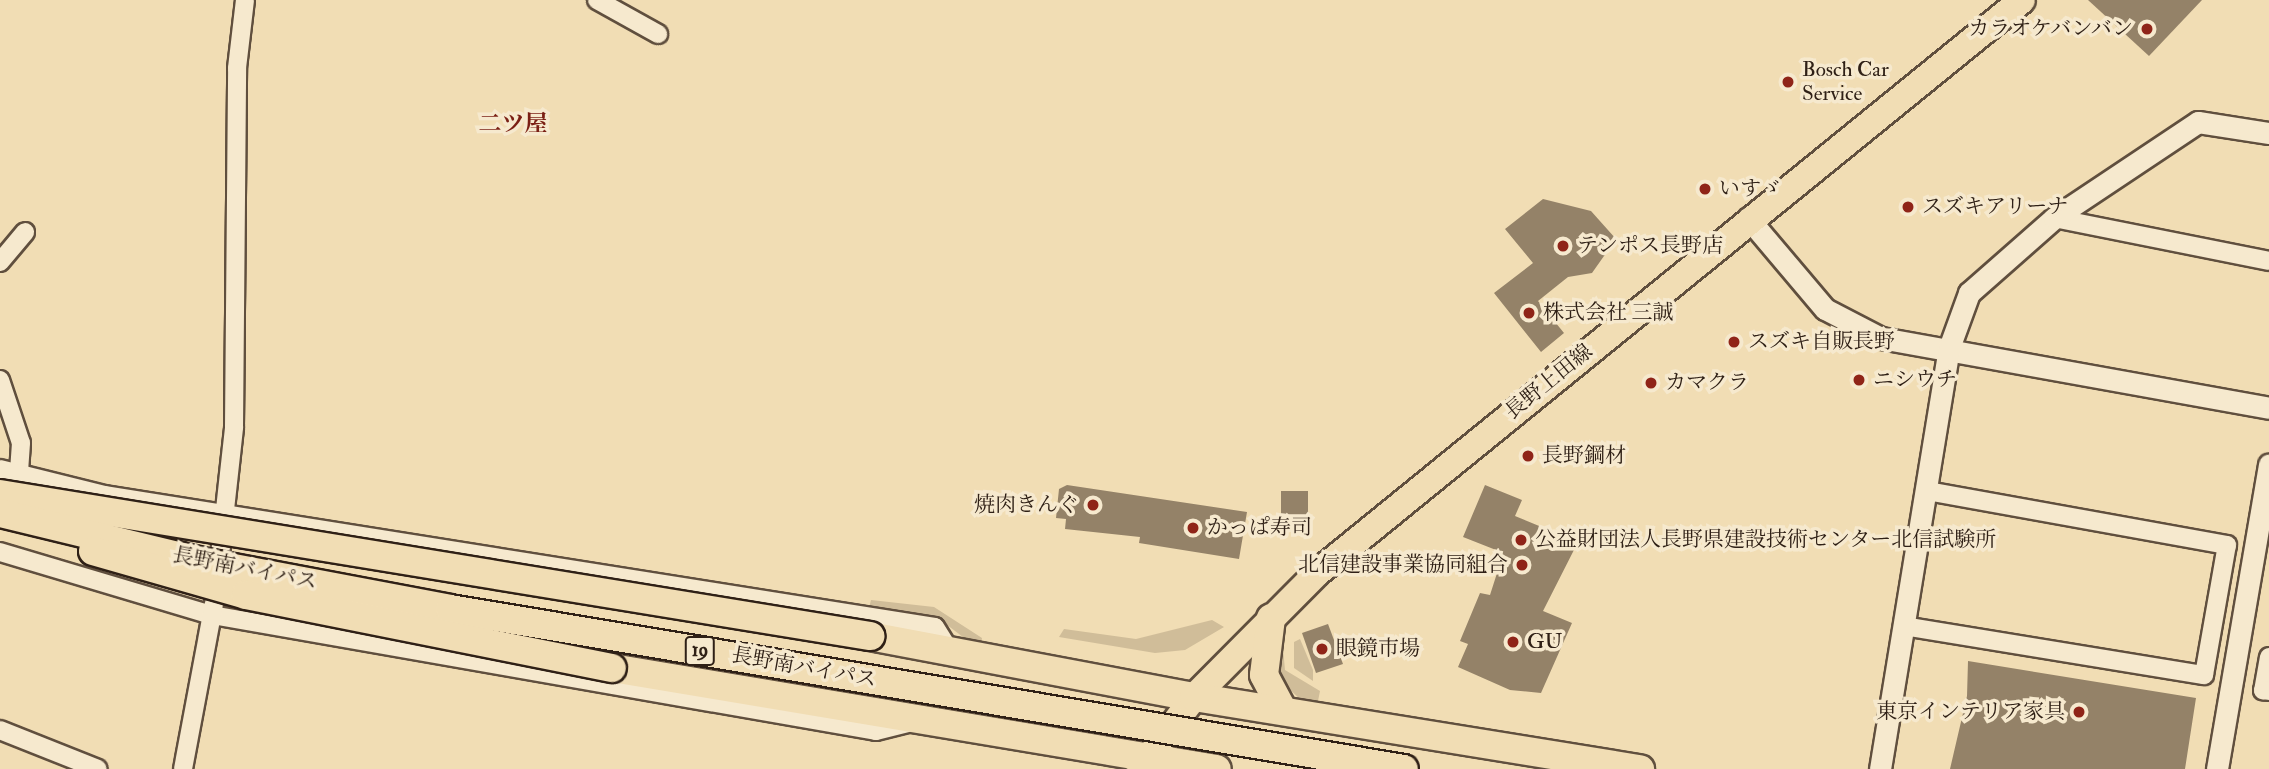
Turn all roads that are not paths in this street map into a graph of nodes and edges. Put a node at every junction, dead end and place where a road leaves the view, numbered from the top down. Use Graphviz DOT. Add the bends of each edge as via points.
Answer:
graph roads {
  1 [pos="244,0"];
  2 [pos="597,0"];
  3 [pos="2022,0"];
  4 [pos="658,34"];
  5 [pos="2269,133"];
  6 [pos="1748,218"];
  7 [pos="2054,218"];
  8 [pos="25,232"];
  9 [pos="2269,261"];
  10 [pos="0,262"];
  11 [pos="1949,348"];
  12 [pos="0,380"];
  13 [pos="2269,408"];
  14 [pos="2269,464"];
  15 [pos="0,469"];
  16 [pos="19,473"];
  17 [pos="1926,491"];
  18 [pos="0,494"];
  19 [pos="0,513"];
  20 [pos="226,513"];
  21 [pos="0,524"];
  22 [pos="90,549"];
  23 [pos="0,552"];
  24 [pos="212,615"];
  25 [pos="1271,618"];
  26 [pos="1904,626"];
  27 [pos="950,651"];
  28 [pos="2269,657"];
  29 [pos="989,660"];
  30 [pos="2269,691"];
  31 [pos="1194,697"];
  32 [pos="1283,710"];
  33 [pos="920,721"];
  34 [pos="960,727"];
  35 [pos="0,730"];
  36 [pos="1071,744"];
  37 [pos="1144,763"];
  38 [pos="98,769"];
  39 [pos="183,769"];
  40 [pos="1090,769"];
  41 [pos="1217,769"];
  42 [pos="1336,769"];
  43 [pos="1404,769"];
  44 [pos="1640,769"];
  45 [pos="1880,769"];
  46 [pos="2217,769"];
  1 -- 20 [label="street" via="237,68 234,427"];
  2 -- 4 [label="street"];
  3 -- 6 [label="main road, 長野上田線"];
  5 -- 7 [label="street" via="2198,122"];
  6 -- 11 [label="street" via="1825,309 1881,338"];
  6 -- 25 [label="main road, 長野上田線"];
  7 -- 9 [label="street"];
  7 -- 11 [label="street" via="1969,293"];
  8 -- 10 [label="street"];
  11 -- 13 [label="street"];
  11 -- 17 [label="street"];
  12 -- 16 [label="street" via="21,443"];
  14 -- 46 [label="street"];
  15 -- 16 [label="street"];
  16 -- 20 [label="street" via="104,495"];
  17 -- 26 [label="street"];
  17 -- 26 [label="street" via="2227,545 2204,675"];
  18 -- 27 [label="highway, 19, bridge"];
  19 -- 43 [label="highway, 長野南バイパス / 19, bridge" via="202,562 450,609"];
  20 -- 24 [label="street"];
  20 -- 27 [label="street" via="935,627"];
  21 -- 22 [label="highway, 長野南バイパス / 19"];
  22 -- 33 [label="highway, 19, bridge" via="104,559 246,595 612,668"];
  22 -- 42 [label="highway, 長野南バイパス / 19, bridge" via="232,580"];
  23 -- 24 [label="street"];
  24 -- 33 [label="street" via="876,732"];
  24 -- 39 [label="street"];
  25 -- 31 [label="main road, 長野上田線"];
  25 -- 32 [label="highway" via="1264,675"];
  26 -- 45 [label="street"];
  27 -- 29 [label="highway, 19"];
  28 -- 30 [label="street" via="2263,690"];
  29 -- 31 [label="highway, 19"];
  29 -- 34 [label="highway" via="1003,678 1000,714"];
  31 -- 32 [label="highway, 19"];
  31 -- 37 [label="main road, 長野上田線"];
  32 -- 44 [label="highway, 19"];
  33 -- 34 [label="highway, 19"];
  34 -- 36 [label="highway, 19"];
  35 -- 38 [label="street"];
  36 -- 37 [label="highway, 19"];
  36 -- 40 [label="highway"];
  37 -- 41 [label="highway, 19"];
}
